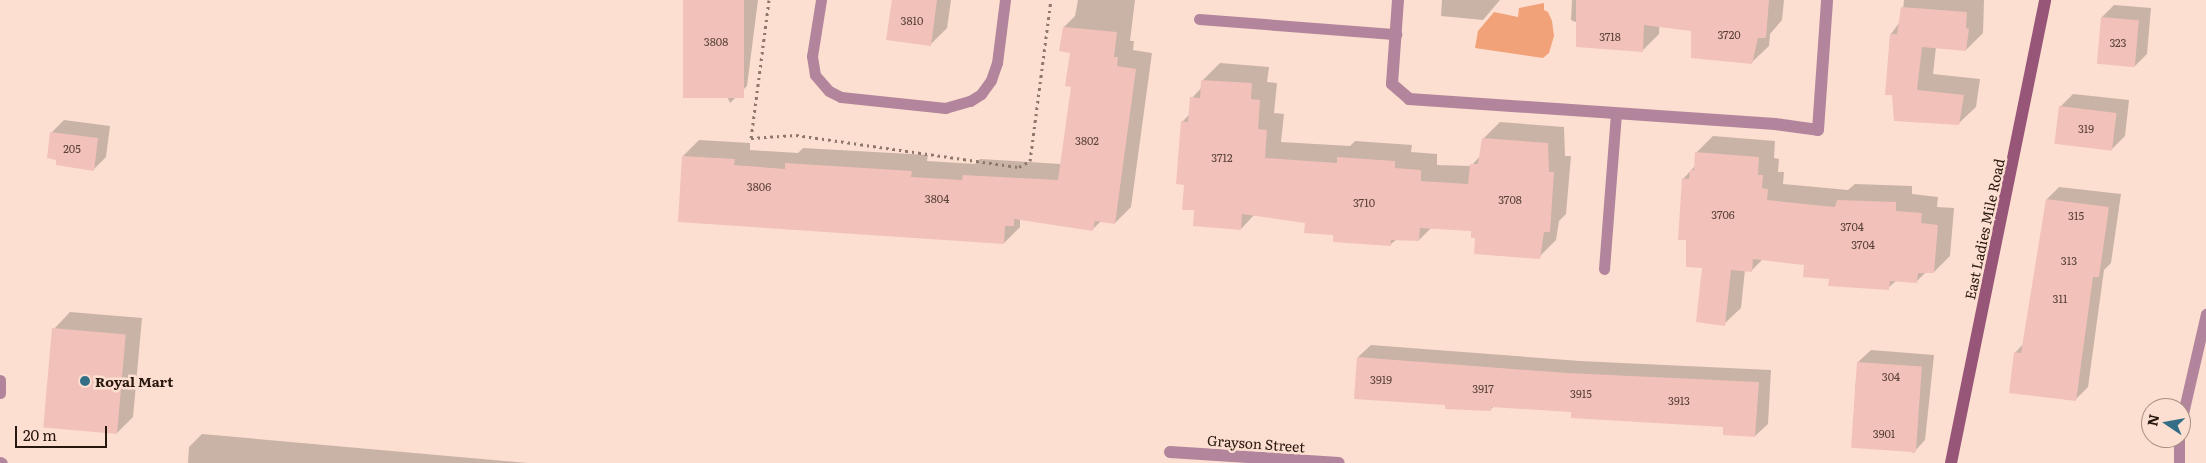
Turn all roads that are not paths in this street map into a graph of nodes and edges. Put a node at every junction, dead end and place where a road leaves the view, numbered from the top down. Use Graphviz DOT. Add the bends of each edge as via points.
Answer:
graph roads {
  1 [pos="821,0"];
  2 [pos="1005,0"];
  3 [pos="1398,0"];
  4 [pos="1827,0"];
  5 [pos="2046,0"];
  6 [pos="1199,19"];
  7 [pos="1396,34"];
  8 [pos="1616,114"];
  9 [pos="1604,269"];
  10 [pos="2206,314"];
  11 [pos="0,380"];
  12 [pos="0,393"];
  13 [pos="2187,398"];
  14 [pos="2179,448"];
  15 [pos="1170,452"];
  16 [pos="1340,463"];
  17 [pos="1951,463"];
  18 [pos="2179,463"];
  1 -- 2 [label="lane" via="812,56 815,76 829,91 841,97 945,108 970,101 981,94 991,80 997,63"];
  3 -- 7 [label="street"];
  4 -- 8 [label="street" via="1818,130"];
  5 -- 17 [label="street, East Ladies Mile Road"];
  6 -- 7 [label="lane"];
  7 -- 8 [label="street" via="1392,84 1409,100"];
  8 -- 9 [label="lane"];
  10 -- 13 [label="lane"];
  11 -- 12 [label="lane"];
  14 -- 18 [label="lane"];
  15 -- 16 [label="street, Grayson Street"];
}
